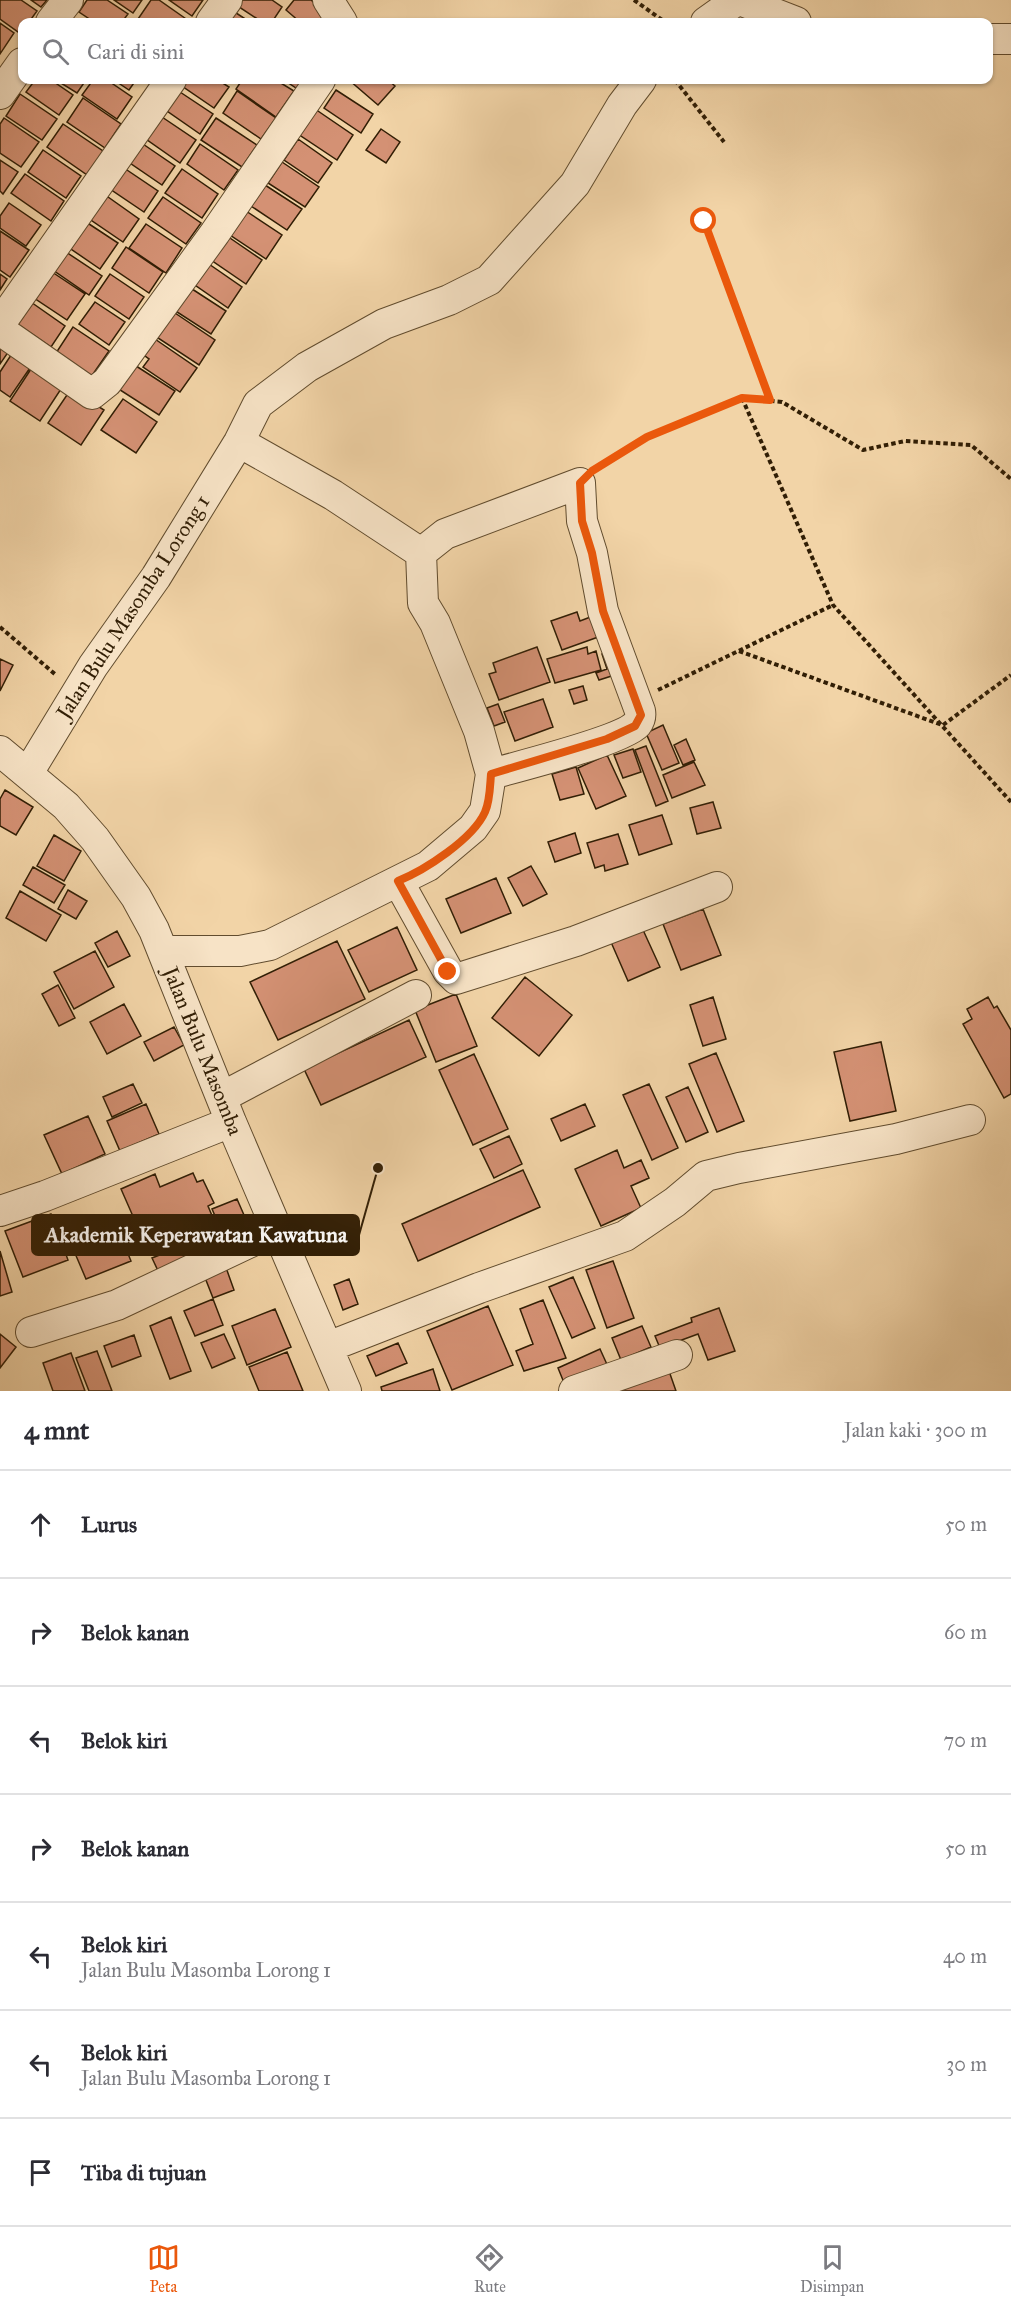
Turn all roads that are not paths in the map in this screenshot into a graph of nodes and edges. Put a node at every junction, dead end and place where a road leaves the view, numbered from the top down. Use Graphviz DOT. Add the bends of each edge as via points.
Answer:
graph roads {
  1 [pos="68,0"];
  2 [pos="227,0"];
  3 [pos="328,0"];
  4 [pos="738,0"];
  5 [pos="54,18"];
  6 [pos="214,18"];
  7 [pos="339,18"];
  8 [pos="711,18"];
  9 [pos="785,18"];
  10 [pos="993,39"];
  11 [pos="1011,39"];
  12 [pos="18,69"];
  13 [pos="168,84"];
  14 [pos="317,84"];
  15 [pos="638,84"];
  16 [pos="0,94"];
  17 [pos="0,324"];
  18 [pos="0,330"];
  19 [pos="239,442"];
  20 [pos="421,553"];
  21 [pos="0,752"];
  22 [pos="28,773"];
  23 [pos="491,774"];
  24 [pos="398,881"];
  25 [pos="717,887"];
  26 [pos="163,951"];
  27 [pos="416,995"];
  28 [pos="226,1109"];
  29 [pos="970,1120"];
  30 [pos="0,1211"];
  31 [pos="276,1230"];
  32 [pos="31,1332"];
  33 [pos="328,1347"];
  34 [pos="677,1355"];
  35 [pos="346,1391"];
  36 [pos="574,1391"];
  1 -- 5 [label="street"];
  2 -- 6 [label="street"];
  3 -- 7 [label="street"];
  4 -- 8 [label="street"];
  4 -- 9 [label="street"];
  10 -- 11 [label="street"];
  12 -- 16 [label="street"];
  13 -- 17 [label="street"];
  14 -- 18 [label="street" via="215,233 97,393 92,394"];
  15 -- 19 [label="street, Jalan Bulu Masomba Lorong 1" via="575,184 489,280 384,324 307,367 258,404"];
  19 -- 20 [label="street" via="333,495"];
  19 -- 22 [label="street, Jalan Bulu Masomba Lorong 1"];
  20 -- 23 [label="street" via="423,603 479,731"];
  20 -- 23 [label="street" via="445,534 580,483 582,521 603,611 641,715 635,726 607,739"];
  21 -- 22 [label="street, Jalan Bulu Masomba"];
  22 -- 26 [label="street, Jalan Bulu Masomba" via="66,806 95,839 136,897"];
  23 -- 24 [label="street" via="485,812 473,828 428,866"];
  24 -- 25 [label="street" via="448,972 456,979 576,941"];
  24 -- 26 [label="street" via="270,945 240,951"];
  26 -- 28 [label="street, Jalan Bulu Masomba"];
  27 -- 28 [label="street"];
  28 -- 30 [label="street" via="45,1196"];
  28 -- 31 [label="street, Jalan Bulu Masomba"];
  29 -- 33 [label="street" via="896,1139 706,1176 625,1236"];
  31 -- 32 [label="street" via="117,1305"];
  31 -- 33 [label="street, Jalan Bulu Masomba"];
  33 -- 35 [label="street, Jalan Bulu Masomba"];
  34 -- 36 [label="street"];
}
